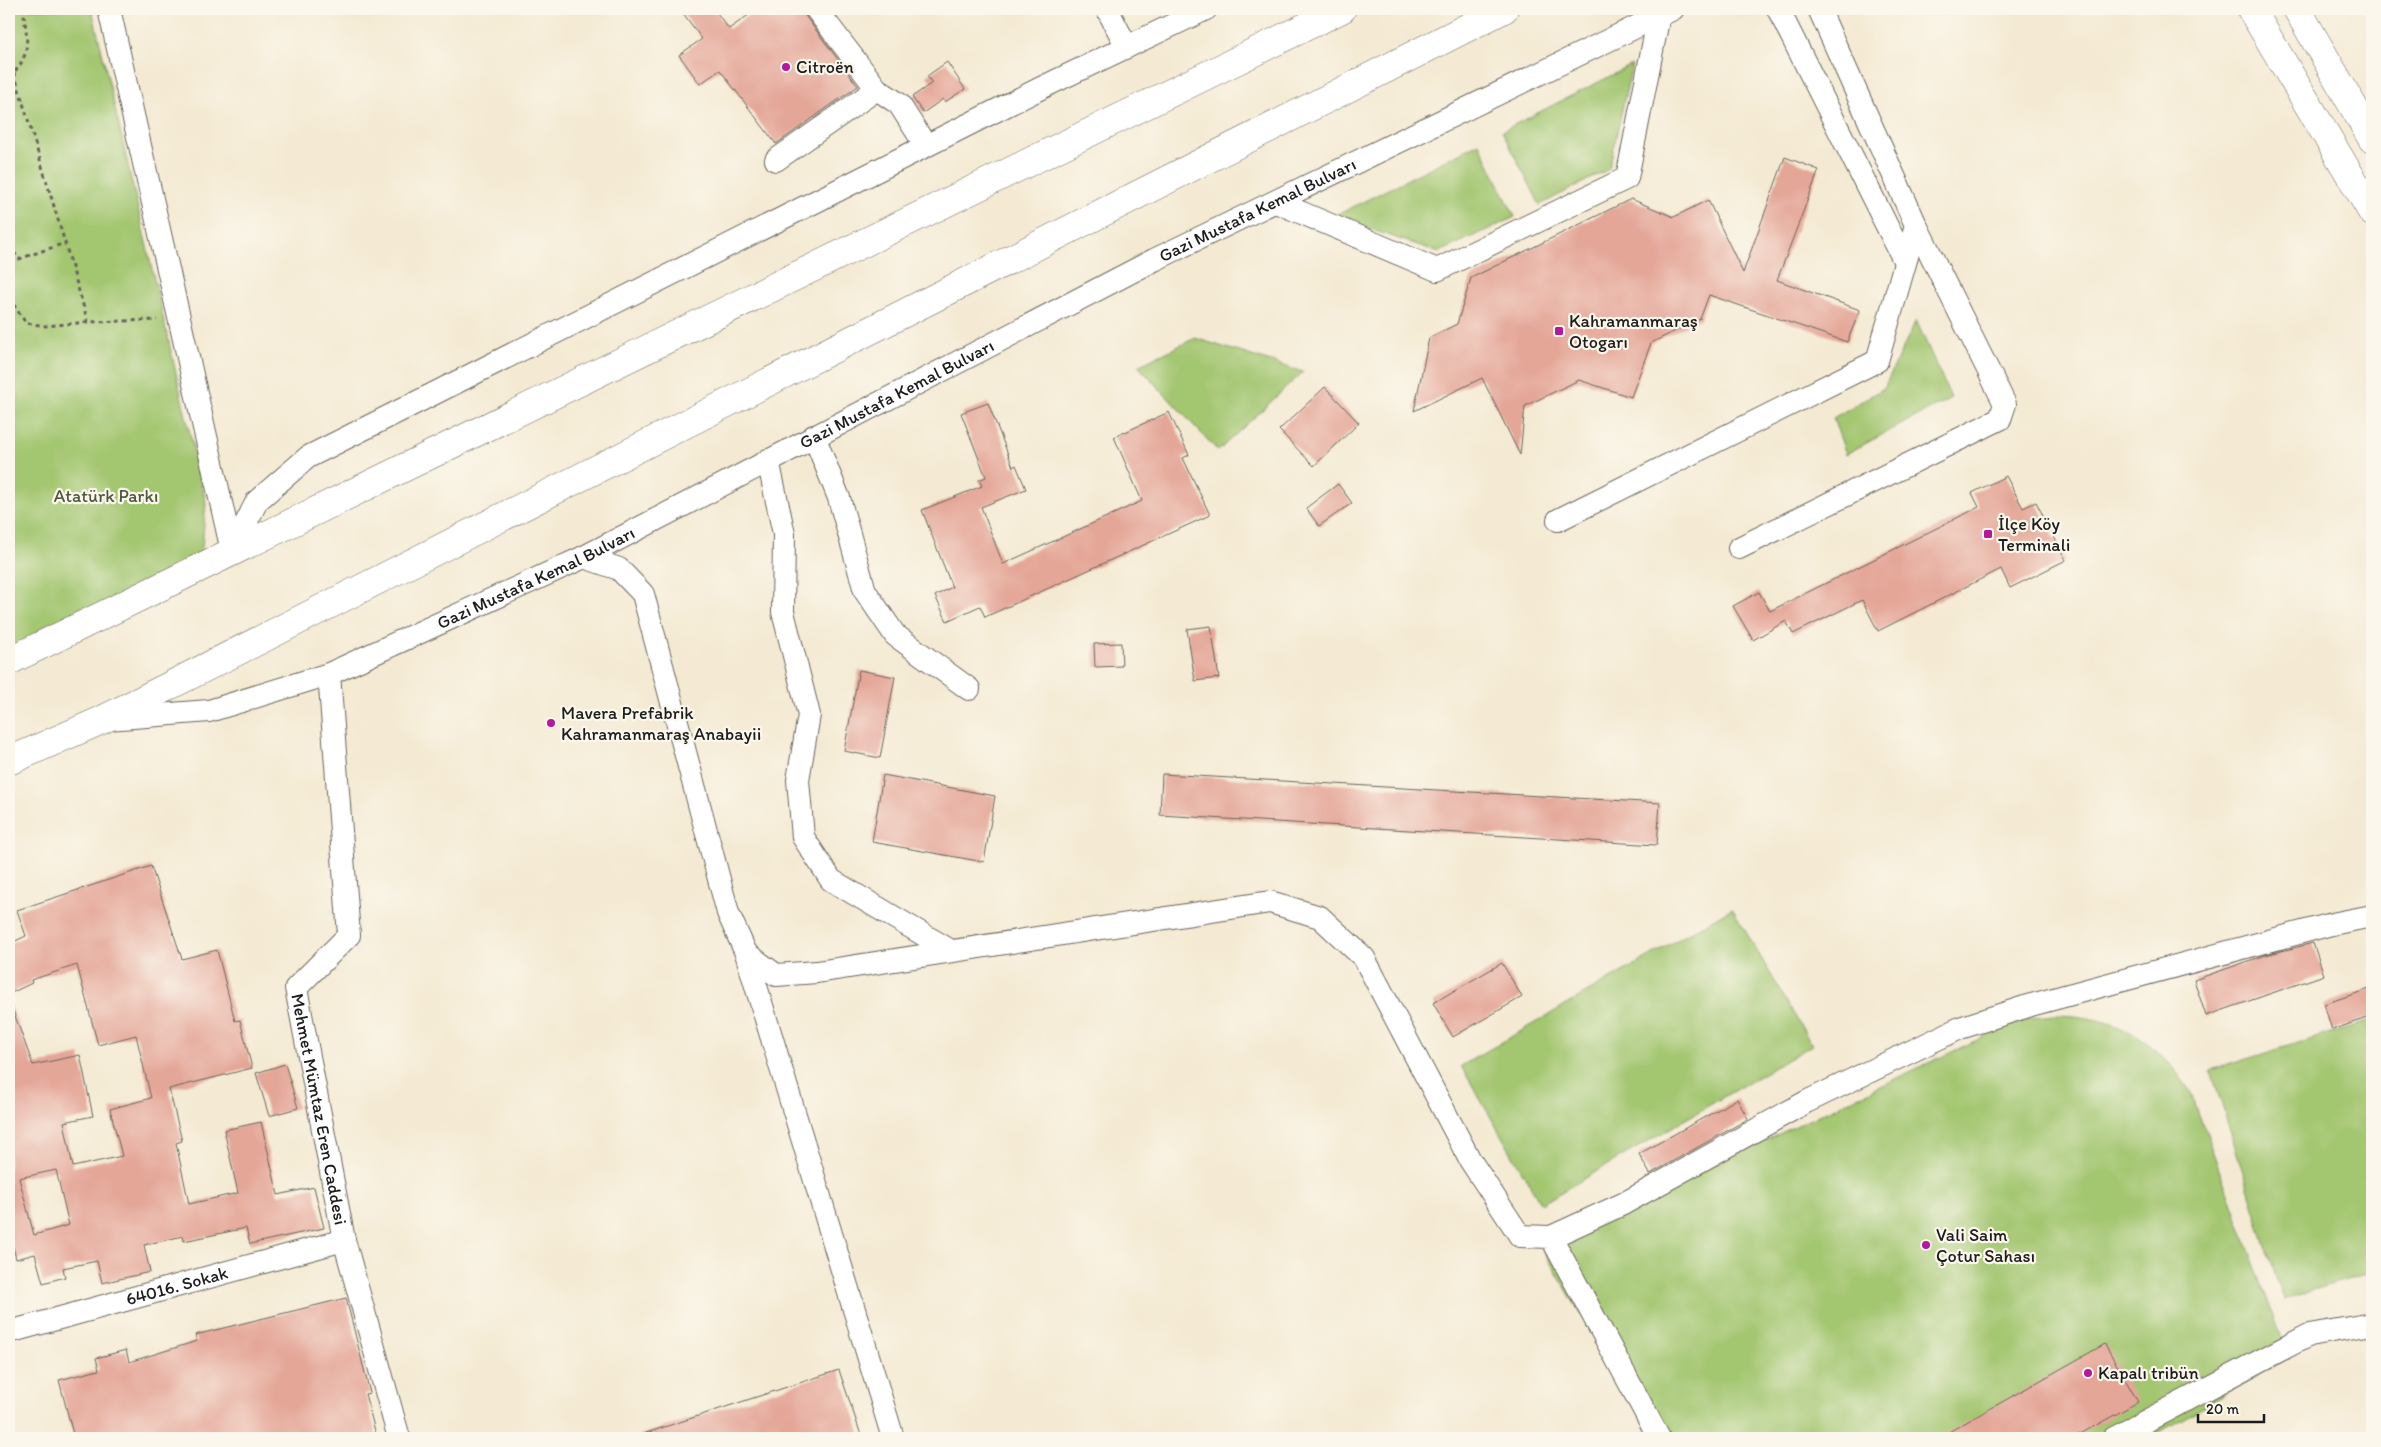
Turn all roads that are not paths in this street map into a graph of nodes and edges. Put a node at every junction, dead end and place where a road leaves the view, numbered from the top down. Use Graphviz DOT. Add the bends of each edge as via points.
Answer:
graph roads {
  1 [pos="109,9"];
  2 [pos="1106,9"];
  3 [pos="1206,9"];
  4 [pos="1342,9"];
  5 [pos="1504,9"];
  6 [pos="1778,9"];
  7 [pos="1819,9"];
  8 [pos="2252,9"];
  9 [pos="2296,9"];
  10 [pos="825,11"];
  11 [pos="1666,12"];
  12 [pos="1128,47"];
  13 [pos="877,89"];
  14 [pos="2372,138"];
  15 [pos="926,146"];
  16 [pos="776,160"];
  17 [pos="1276,202"];
  18 [pos="2372,212"];
  19 [pos="1916,225"];
  20 [pos="1905,262"];
  21 [pos="814,436"];
  22 [pos="768,460"];
  23 [pos="1558,520"];
  24 [pos="1739,548"];
  25 [pos="232,551"];
  26 [pos="584,557"];
  27 [pos="9,662"];
  28 [pos="329,674"];
  29 [pos="969,689"];
  30 [pos="102,720"];
  31 [pos="9,761"];
  32 [pos="2372,916"];
  33 [pos="951,951"];
  34 [pos="746,953"];
  35 [pos="1551,1237"];
  36 [pos="344,1240"];
  37 [pos="2372,1324"];
  38 [pos="9,1332"];
  39 [pos="399,1438"];
  40 [pos="893,1438"];
  41 [pos="1659,1438"];
  42 [pos="2114,1438"];
  1 -- 25 [label="street"];
  2 -- 12 [label="street"];
  3 -- 12 [label="street"];
  4 -- 25 [label="main road"];
  5 -- 30 [label="main road, Gazi Mustafa Kemal Bulvarı"];
  6 -- 20 [label="street"];
  7 -- 19 [label="street"];
  8 -- 18 [label="main road"];
  9 -- 14 [label="main road"];
  10 -- 13 [label="street"];
  11 -- 17 [label="street, Gazi Mustafa Kemal Bulvarı"];
  11 -- 17 [label="street" via="1627,178 1437,270"];
  12 -- 15 [label="street"];
  13 -- 15 [label="street" via="899,104"];
  13 -- 16 [label="street"];
  15 -- 25 [label="street" via="308,457 257,501"];
  17 -- 21 [label="street, Gazi Mustafa Kemal Bulvarı" via="1154,260"];
  19 -- 20 [label="street"];
  19 -- 24 [label="street" via="2005,404 2000,419"];
  20 -- 23 [label="street" via="1876,361"];
  21 -- 22 [label="street, Gazi Mustafa Kemal Bulvarı"];
  21 -- 29 [label="street" via="839,498 865,592 896,635"];
  22 -- 26 [label="street, Gazi Mustafa Kemal Bulvarı"];
  22 -- 33 [label="street" via="784,534 783,612 809,715 798,780 803,837 831,880"];
  25 -- 27 [label="main road"];
  26 -- 28 [label="street, Gazi Mustafa Kemal Bulvarı"];
  26 -- 34 [label="street" via="619,570 643,594 728,913"];
  28 -- 30 [label="street, Gazi Mustafa Kemal Bulvarı" via="209,710"];
  28 -- 36 [label="street, Mehmet Mümtaz Eren Caddesi" via="350,935 296,988"];
  30 -- 31 [label="main road, Gazi Mustafa Kemal Bulvarı"];
  32 -- 35 [label="street" via="2031,1005 1960,1028 1806,1102 1623,1204"];
  33 -- 34 [label="street" via="817,972 776,974"];
  33 -- 35 [label="street" via="1270,902 1320,917 1364,958 1470,1160 1520,1236"];
  34 -- 40 [label="street"];
  35 -- 41 [label="street"];
  36 -- 38 [label="street, 64016. Sokak"];
  36 -- 39 [label="street, Mehmet Mümtaz Eren Caddesi"];
  37 -- 42 [label="street" via="2308,1335"];
}
